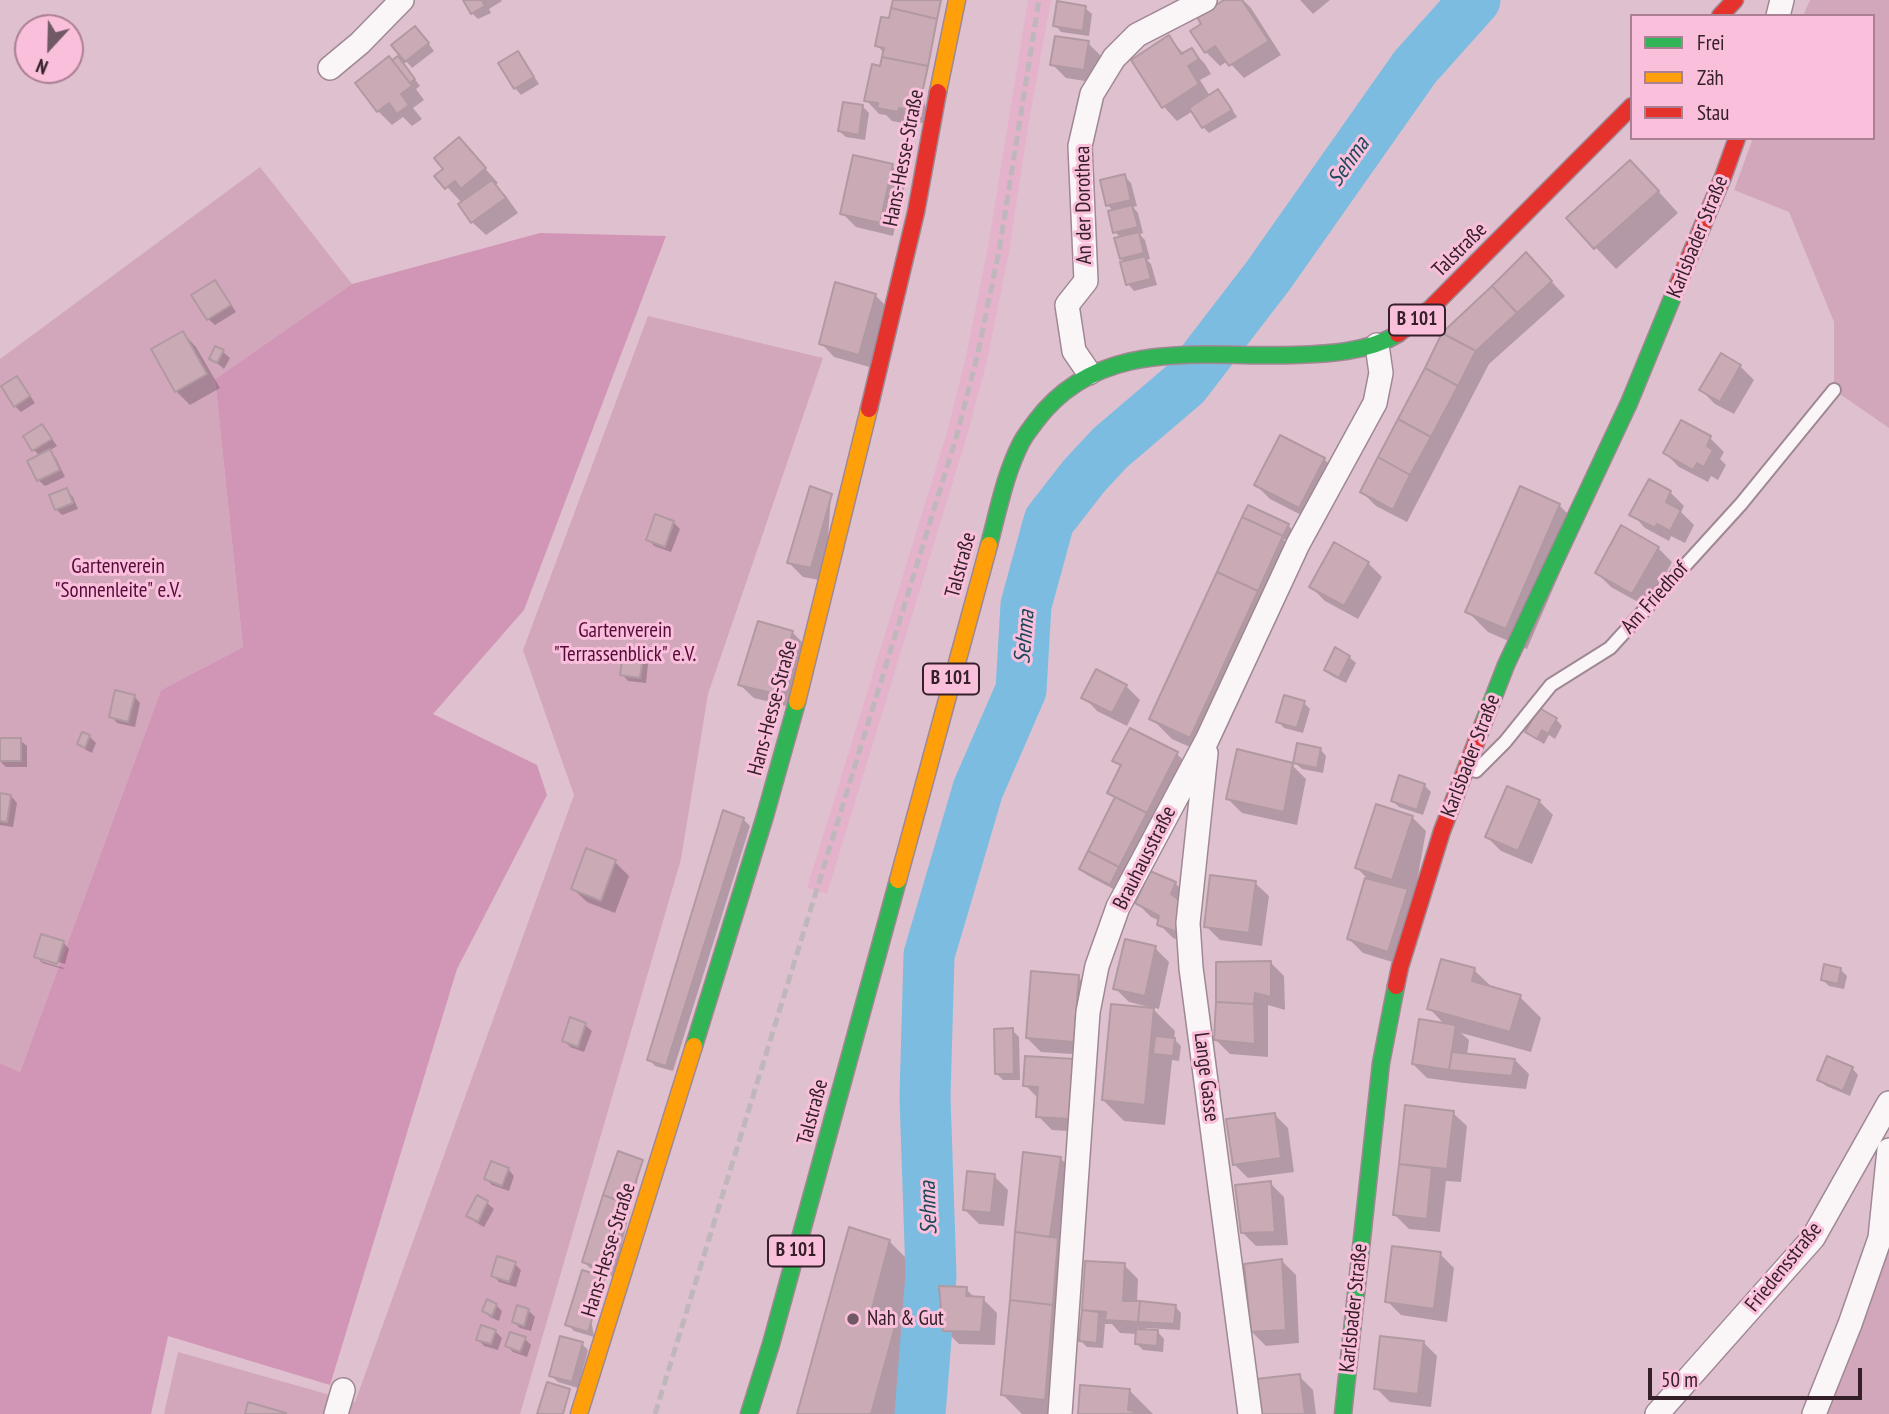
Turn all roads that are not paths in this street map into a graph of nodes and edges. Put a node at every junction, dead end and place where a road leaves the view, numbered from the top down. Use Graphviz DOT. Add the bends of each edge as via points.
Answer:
graph roads {
  1 [pos="402,0"];
  2 [pos="957,0"];
  3 [pos="1205,0"];
  4 [pos="1735,0"];
  5 [pos="1722,14"];
  6 [pos="330,68"];
  7 [pos="1630,108"];
  8 [pos="1736,140"];
  9 [pos="1377,345"];
  10 [pos="1089,373"];
  11 [pos="1834,390"];
  12 [pos="1207,740"];
  13 [pos="1459,789"];
  14 [pos="1889,1103"];
  15 [pos="1889,1150"];
  16 [pos="343,1390"];
  17 [pos="336,1414"];
  18 [pos="579,1414"];
  19 [pos="750,1414"];
  20 [pos="1060,1414"];
  21 [pos="1250,1414"];
  22 [pos="1343,1414"];
  23 [pos="1657,1414"];
  24 [pos="1814,1414"];
  1 -- 6 [label="street"];
  2 -- 18 [label="street, Hans-Hesse-Straße" via="916,212 807,667"];
  3 -- 10 [label="street, An der Dorothea" via="1137,35 1114,58 1092,94 1080,146 1086,281 1067,305 1074,351"];
  4 -- 5 [label="street"];
  7 -- 9 [label="street, Talstraße / B 101" via="1432,308 1406,330"];
  8 -- 13 [label="street, Karlsbader Straße" via="1629,403 1506,665"];
  9 -- 10 [label="street, Talstraße / B 101" via="1324,354 1164,354"];
  9 -- 12 [label="street, Brauhausstraße" via="1381,373 1375,404 1298,544"];
  10 -- 19 [label="street, Talstraße / B 101" via="1041,412 1023,438 1002,496"];
  11 -- 13 [label="lane, Am Friedhof" via="1741,504 1610,648 1551,685"];
  12 -- 20 [label="street, Brauhausstraße" via="1118,907 1097,966 1088,1012"];
  12 -- 21 [label="street, Lange Gasse" via="1188,923"];
  13 -- 22 [label="street, Karlsbader Straße" via="1400,967 1381,1063"];
  14 -- 23 [label="street, Friedensstraße" via="1813,1238"];
  15 -- 24 [label="street" via="1880,1238"];
  16 -- 17 [label="street"];
}
